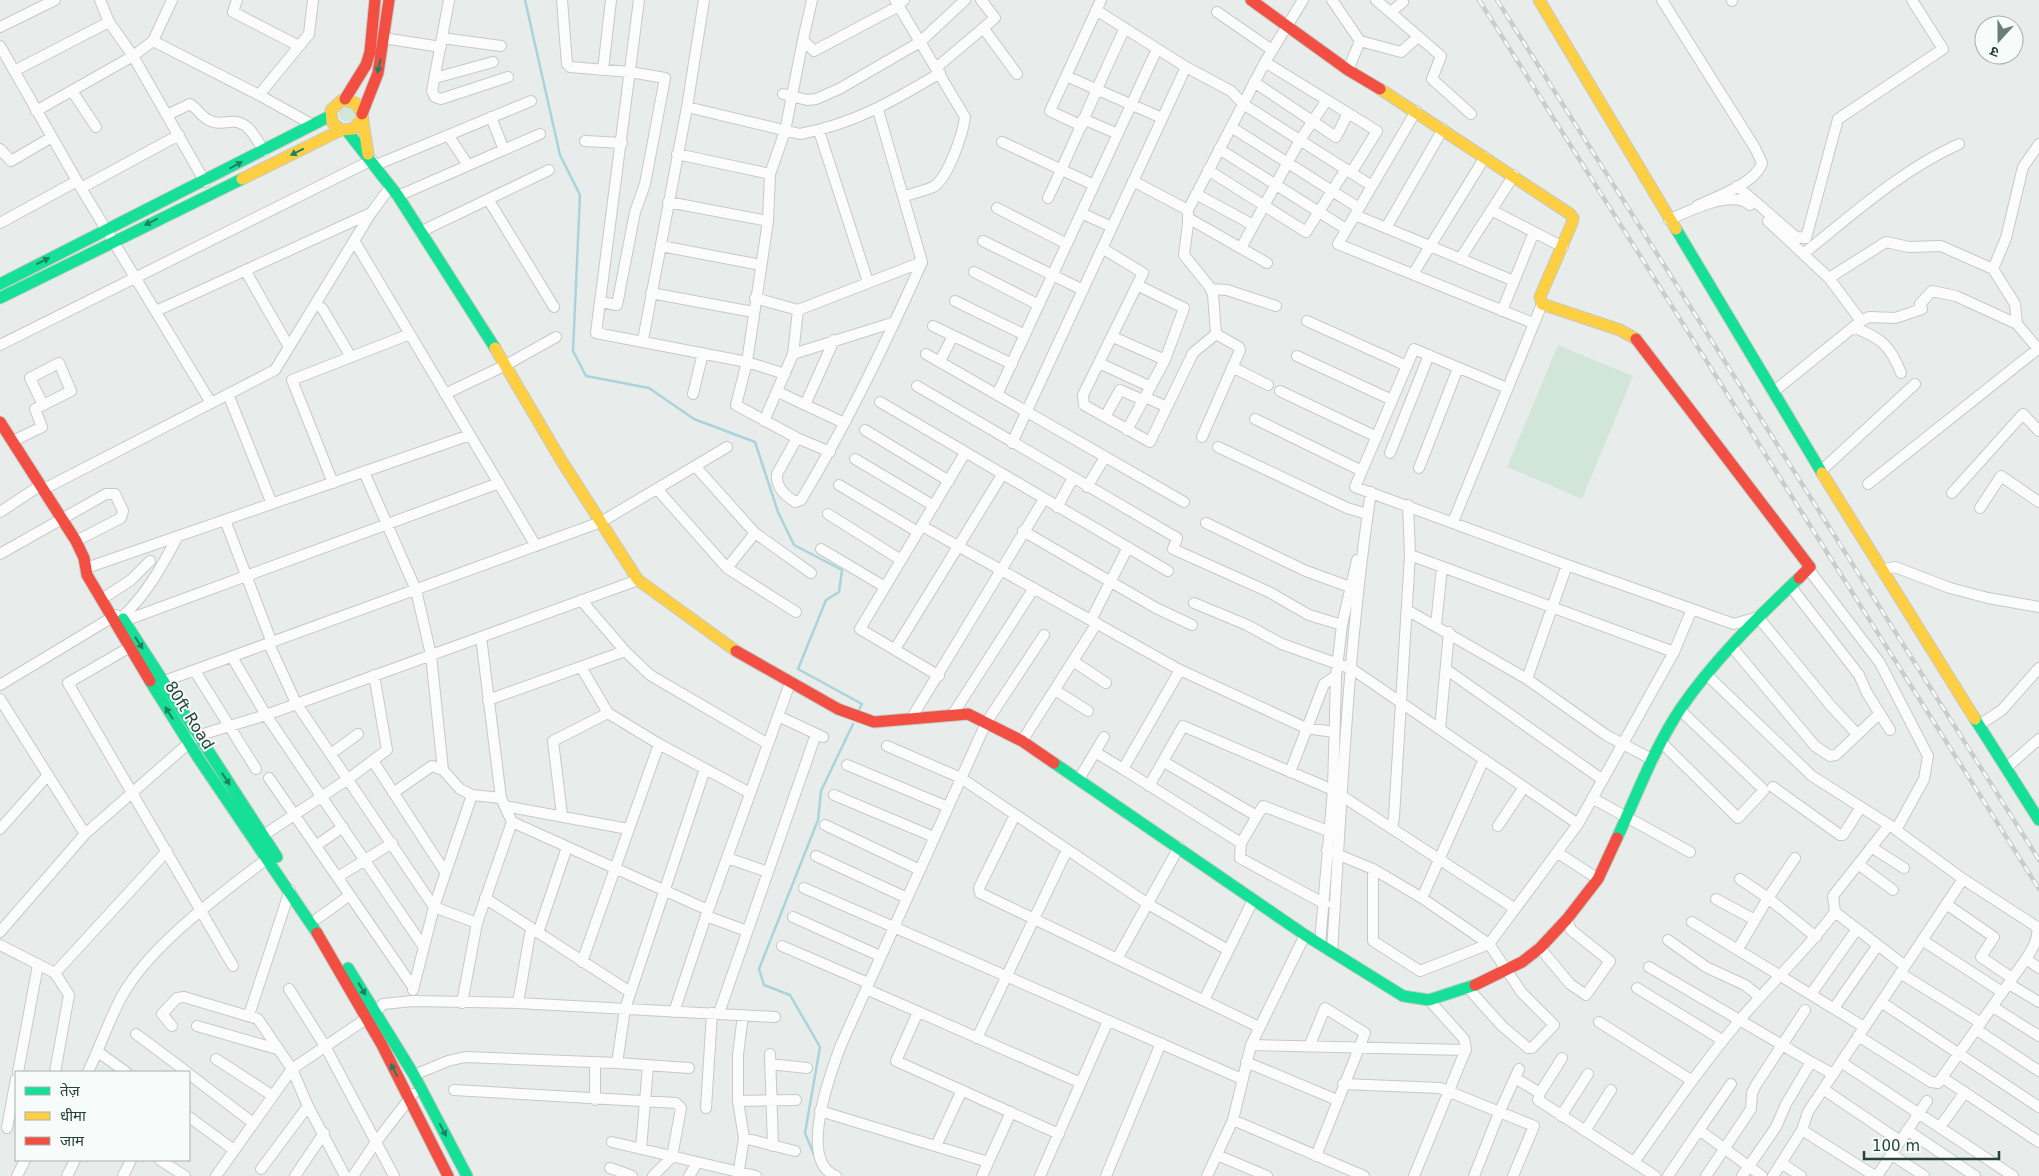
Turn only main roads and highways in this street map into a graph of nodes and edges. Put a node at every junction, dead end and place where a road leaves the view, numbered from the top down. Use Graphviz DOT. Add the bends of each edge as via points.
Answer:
graph roads {
  1 [pos="375,0"];
  2 [pos="388,0"];
  3 [pos="1251,0"];
  4 [pos="1539,0"];
  5 [pos="345,99"];
  6 [pos="330,116"];
  7 [pos="361,117"];
  8 [pos="344,131"];
  9 [pos="372,160"];
  10 [pos="0,284"];
  11 [pos="0,298"];
  12 [pos="0,422"];
  13 [pos="88,562"];
  14 [pos="119,617"];
  15 [pos="192,739"];
  16 [pos="2039,820"];
  17 [pos="371,1015"];
  18 [pos="448,1176"];
  19 [pos="467,1176"];
  1 -- 5 [label="main road" via="370,52 366,65"];
  2 -- 7 [label="main road, one-way" via="380,62 371,96"];
  3 -- 9 [label="main road" via="1348,70 1416,111 1572,216 1563,247 1540,298 1542,304 1620,330 1636,339 1809,570 1758,617 1706,674 1680,710 1653,760 1598,880 1567,920 1540,948 1505,970 1468,988 1429,1000 1403,996 1305,935 1022,741 968,714 874,722 838,710 738,653 638,580 561,460 506,365"];
  4 -- 16 [label="main road" via="1881,570"];
  5 -- 6 [label="main road" via="334,105"];
  5 -- 7 [label="main road" via="356,103"];
  6 -- 8 [label="main road" via="336,127"];
  10 -- 6 [label="main road, one-way"];
  7 -- 8 [label="main road" via="353,129"];
  7 -- 9 [label="main road"];
  8 -- 9 [label="main road"];
  8 -- 11 [label="main road, one-way"];
  12 -- 13 [label="main road, 80ft Road"];
  13 -- 14 [label="main road"];
  13 -- 14 [label="main road, 80ft Road" via="87,575"];
  14 -- 15 [label="main road, one-way" via="162,682"];
  15 -- 14 [label="main road, 80ft Road, one-way" via="130,647"];
  15 -- 17 [label="main road, 80ft Road"];
  15 -- 17 [label="main road, one-way" via="264,834 318,918"];
  18 -- 17 [label="main road, one-way"];
  17 -- 19 [label="main road, one-way" via="414,1076"];
}
